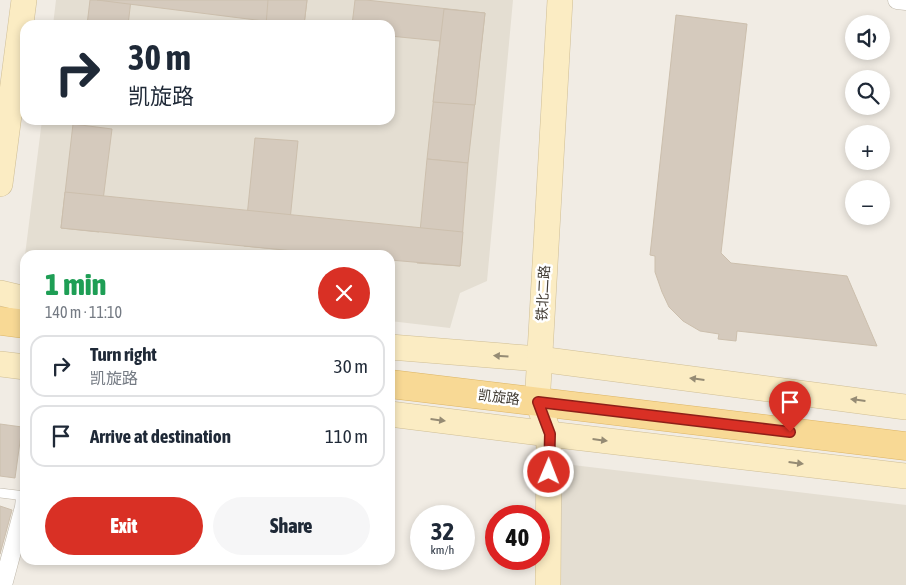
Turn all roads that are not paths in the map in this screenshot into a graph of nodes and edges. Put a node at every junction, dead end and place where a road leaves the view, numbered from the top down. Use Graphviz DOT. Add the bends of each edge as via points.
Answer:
graph roads {
  1 [pos="24,0"];
  2 [pos="560,0"];
  3 [pos="897,0"];
  4 [pos="906,1"];
  5 [pos="21,20"];
  6 [pos="20,31"];
  7 [pos="0,184"];
  8 [pos="0,293"];
  9 [pos="20,298"];
  10 [pos="0,321"];
  11 [pos="20,323"];
  12 [pos="0,336"];
  13 [pos="20,338"];
  14 [pos="395,347"];
  15 [pos="539,359"];
  16 [pos="0,364"];
  17 [pos="20,366"];
  18 [pos="395,371"];
  19 [pos="395,384"];
  20 [pos="538,395"];
  21 [pos="906,407"];
  22 [pos="395,415"];
  23 [pos="906,428"];
  24 [pos="550,434"];
  25 [pos="906,446"];
  26 [pos="906,476"];
  27 [pos="0,493"];
  28 [pos="20,496"];
  29 [pos="20,522"];
  30 [pos="3,585"];
  31 [pos="548,585"];
  1 -- 5 [label="street"];
  2 -- 15 [label="street, 铁北二路"];
  3 -- 4 [label="street"];
  6 -- 7 [label="street"];
  8 -- 9 [label="street"];
  10 -- 11 [label="main road"];
  12 -- 13 [label="main road"];
  15 -- 14 [label="street, one-way"];
  15 -- 20 [label="street, 铁北二路"];
  21 -- 15 [label="street, one-way"];
  16 -- 17 [label="street"];
  18 -- 20 [label="main road, 凯旋路"];
  19 -- 20 [label="main road, 凯旋路"];
  20 -- 23 [label="main road"];
  20 -- 24 [label="street, 铁北二路"];
  20 -- 25 [label="main road, 凯旋路"];
  22 -- 24 [label="street, one-way"];
  24 -- 26 [label="street, one-way"];
  24 -- 31 [label="street, 铁北二路"];
  27 -- 28 [label="lane"];
  29 -- 30 [label="street"];
}
